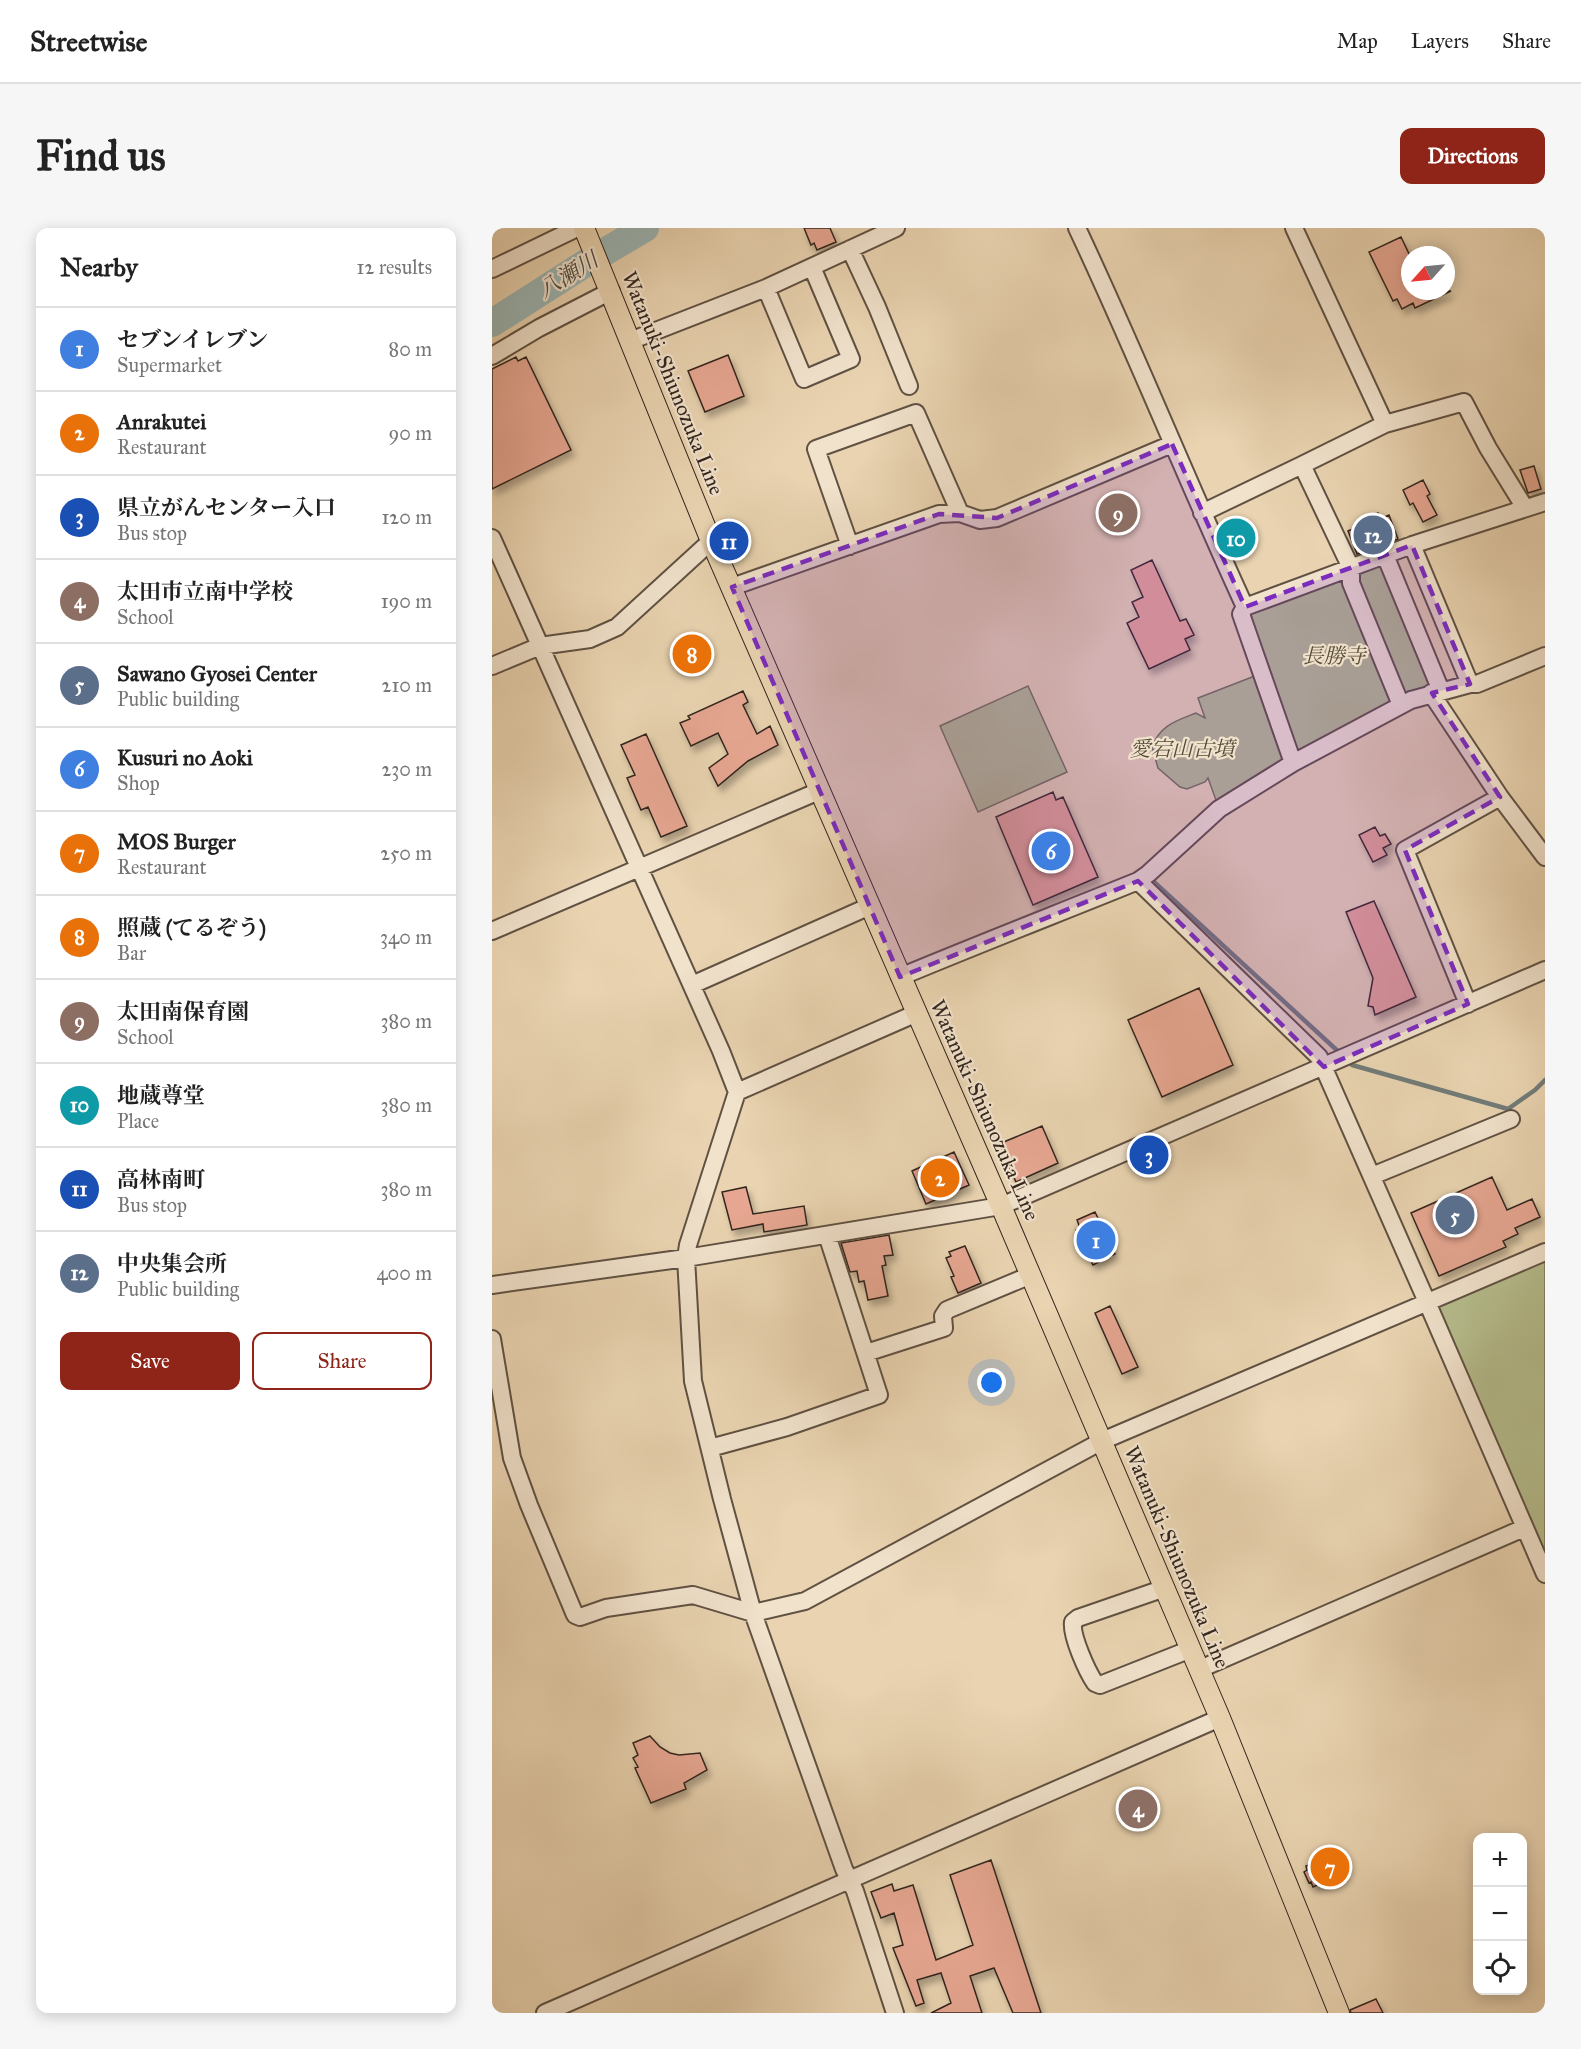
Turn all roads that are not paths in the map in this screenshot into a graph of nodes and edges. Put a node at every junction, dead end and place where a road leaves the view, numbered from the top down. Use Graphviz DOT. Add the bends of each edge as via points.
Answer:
graph roads {
  1 [pos="896,228"];
  2 [pos="1077,228"];
  3 [pos="1294,228"];
  4 [pos="582,229"];
  5 [pos="850,249"];
  6 [pos="812,267"];
  7 [pos="492,269"];
  8 [pos="766,288"];
  9 [pos="609,289"];
  10 [pos="630,340"];
  11 [pos="492,356"];
  12 [pos="909,386"];
  13 [pos="1385,424"];
  14 [pos="1172,444"];
  15 [pos="1302,465"];
  16 [pos="1545,502"];
  17 [pos="1525,508"];
  18 [pos="960,513"];
  19 [pos="1202,513"];
  20 [pos="492,538"];
  21 [pos="711,541"];
  22 [pos="1412,545"];
  23 [pos="850,546"];
  24 [pos="1385,555"];
  25 [pos="1351,568"];
  26 [pos="732,587"];
  27 [pos="1245,607"];
  28 [pos="540,646"];
  29 [pos="1545,656"];
  30 [pos="492,666"];
  31 [pos="1470,684"];
  32 [pos="1437,691"];
  33 [pos="1401,705"];
  34 [pos="1293,763"];
  35 [pos="819,791"];
  36 [pos="1500,797"];
  37 [pos="1542,849"];
  38 [pos="639,869"];
  39 [pos="1138,881"];
  40 [pos="870,906"];
  41 [pos="492,931"];
  42 [pos="1545,970"];
  43 [pos="900,977"];
  44 [pos="692,985"];
  45 [pos="1468,1004"];
  46 [pos="917,1013"];
  47 [pos="1324,1067"];
  48 [pos="737,1092"];
  49 [pos="1511,1119"];
  50 [pos="1372,1176"];
  51 [pos="1001,1206"];
  52 [pos="827,1235"];
  53 [pos="1545,1252"];
  54 [pos="686,1258"];
  55 [pos="1030,1275"];
  56 [pos="492,1285"];
  57 [pos="1428,1302"];
  58 [pos="492,1339"];
  59 [pos="866,1353"];
  60 [pos="1102,1441"];
  61 [pos="710,1449"];
  62 [pos="1524,1528"];
  63 [pos="1545,1574"];
  64 [pos="1164,1588"];
  65 [pos="753,1612"];
  66 [pos="1191,1649"];
  67 [pos="1200,1669"];
  68 [pos="1220,1718"];
  69 [pos="849,1879"];
  70 [pos="545,2013"];
  71 [pos="895,2013"];
  72 [pos="1339,2013"];
  1 -- 5 [label="street"];
  2 -- 14 [label="street"];
  3 -- 13 [label="street"];
  4 -- 7 [label="street"];
  4 -- 9 [label="main road, Watanuki-Shiunozuka Line"];
  5 -- 6 [label="street"];
  5 -- 12 [label="street"];
  6 -- 8 [label="street"];
  6 -- 8 [label="street" via="851,359 804,379"];
  8 -- 10 [label="street"];
  9 -- 10 [label="main road, Watanuki-Shiunozuka Line"];
  9 -- 11 [label="street"];
  10 -- 21 [label="main road, Watanuki-Shiunozuka Line"];
  13 -- 15 [label="street"];
  13 -- 17 [label="street" via="1464,402"];
  14 -- 18 [label="street" via="997,518 980,520"];
  14 -- 19 [label="street"];
  15 -- 19 [label="street"];
  15 -- 25 [label="street"];
  16 -- 17 [label="street"];
  17 -- 22 [label="street"];
  18 -- 23 [label="street" via="939,514"];
  18 -- 23 [label="street" via="916,413 816,449"];
  19 -- 27 [label="street"];
  20 -- 28 [label="street"];
  21 -- 26 [label="main road, Watanuki-Shiunozuka Line"];
  21 -- 28 [label="street" via="617,627 590,639"];
  22 -- 24 [label="street"];
  22 -- 31 [label="street"];
  23 -- 26 [label="street"];
  24 -- 25 [label="street"];
  24 -- 32 [label="street" via="1439,686"];
  25 -- 27 [label="street"];
  25 -- 33 [label="street" via="1351,583"];
  26 -- 35 [label="main road, Watanuki-Shiunozuka Line"];
  27 -- 34 [label="street" via="1241,614"];
  28 -- 30 [label="street"];
  28 -- 38 [label="street"];
  29 -- 31 [label="street"];
  31 -- 32 [label="street"];
  32 -- 33 [label="street"];
  32 -- 36 [label="street"];
  33 -- 34 [label="street"];
  34 -- 39 [label="street" via="1219,809"];
  35 -- 38 [label="street"];
  35 -- 40 [label="main road, Watanuki-Shiunozuka Line"];
  36 -- 37 [label="street"];
  36 -- 45 [label="street" via="1405,850"];
  38 -- 41 [label="street"];
  38 -- 44 [label="street"];
  39 -- 43 [label="street"];
  39 -- 47 [label="street"];
  40 -- 43 [label="main road, Watanuki-Shiunozuka Line"];
  40 -- 44 [label="street"];
  42 -- 45 [label="street"];
  43 -- 46 [label="main road, Watanuki-Shiunozuka Line"];
  44 -- 48 [label="street"];
  45 -- 47 [label="street"];
  46 -- 48 [label="street"];
  46 -- 51 [label="main road, Watanuki-Shiunozuka Line"];
  47 -- 50 [label="street"];
  47 -- 51 [label="street"];
  48 -- 54 [label="street"];
  49 -- 50 [label="street"];
  50 -- 57 [label="street"];
  51 -- 52 [label="street"];
  51 -- 55 [label="main road, Watanuki-Shiunozuka Line"];
  52 -- 54 [label="street"];
  52 -- 59 [label="street"];
  53 -- 57 [label="street"];
  54 -- 56 [label="street"];
  54 -- 61 [label="street" via="693,1381"];
  55 -- 59 [label="street" via="947,1310 944,1328"];
  55 -- 60 [label="main road, Watanuki-Shiunozuka Line"];
  57 -- 60 [label="street"];
  57 -- 62 [label="street"];
  58 -- 65 [label="street" via="512,1458 575,1615 693,1595"];
  59 -- 61 [label="street" via="879,1395"];
  60 -- 64 [label="main road, Watanuki-Shiunozuka Line"];
  60 -- 65 [label="street" via="805,1601"];
  61 -- 65 [label="street"];
  62 -- 63 [label="street"];
  62 -- 67 [label="street"];
  64 -- 66 [label="main road, Watanuki-Shiunozuka Line"];
  64 -- 66 [label="street" via="1073,1622 1090,1675 1100,1685"];
  65 -- 69 [label="street"];
  66 -- 67 [label="main road, Watanuki-Shiunozuka Line"];
  67 -- 68 [label="main road, Watanuki-Shiunozuka Line"];
  68 -- 69 [label="street"];
  68 -- 72 [label="main road, Watanuki-Shiunozuka Line"];
  69 -- 70 [label="street"];
  69 -- 71 [label="street"];
}
